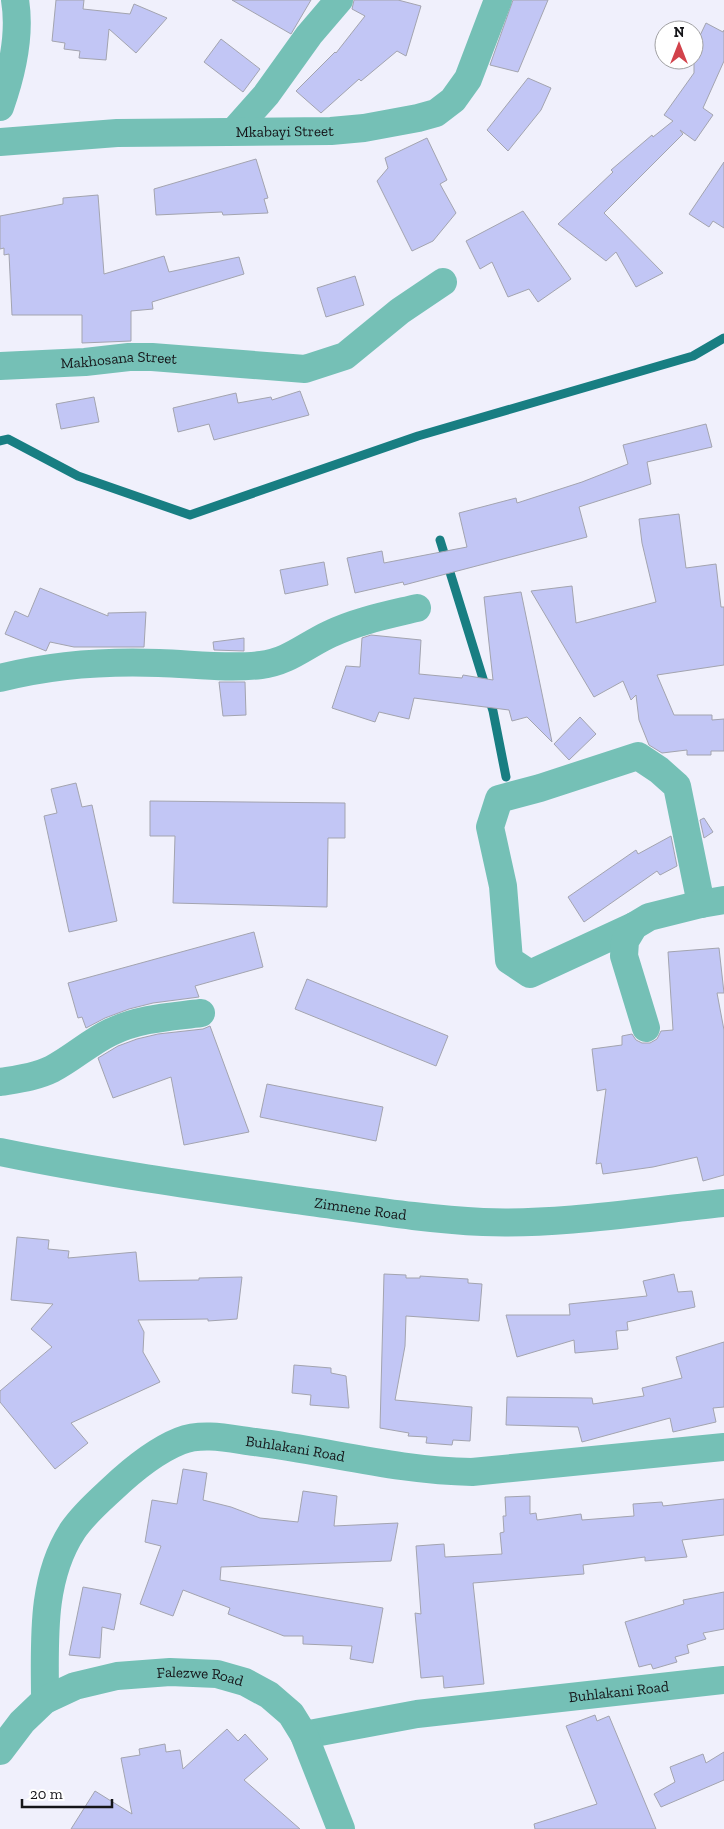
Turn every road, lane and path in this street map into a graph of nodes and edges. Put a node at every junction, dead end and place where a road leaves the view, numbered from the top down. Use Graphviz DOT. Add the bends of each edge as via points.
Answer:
graph roads {
  1 [pos="15,0"];
  2 [pos="339,0"];
  3 [pos="498,0"];
  4 [pos="0,106"];
  5 [pos="234,131"];
  6 [pos="0,142"];
  7 [pos="443,282"];
  8 [pos="0,366"];
  9 [pos="417,608"];
  10 [pos="0,678"];
  11 [pos="713,902"];
  12 [pos="634,926"];
  13 [pos="202,1013"];
  14 [pos="646,1028"];
  15 [pos="0,1082"];
  16 [pos="0,1152"];
  17 [pos="724,1204"];
  18 [pos="724,1447"];
  19 [pos="724,1680"];
  20 [pos="45,1700"];
  21 [pos="304,1735"];
  22 [pos="0,1751"];
  23 [pos="342,1829"];
  1 -- 4 [label="street" via="15,48 11,74"];
  2 -- 5 [label="street"];
  3 -- 5 [label="street, Mkabayi Street" via="468,79 453,100 436,113 339,131"];
  5 -- 6 [label="street, Mkabayi Street" via="117,133"];
  7 -- 8 [label="street, Makhosana Street" via="400,311 345,356 305,369 129,357"];
  9 -- 10 [label="street" via="347,627 273,664 120,663 39,670"];
  11 -- 12 [label="street" via="649,917"];
  11 -- 12 [label="street" via="677,786 638,756 499,799 490,827 503,886 509,960 530,974"];
  12 -- 14 [label="street" via="625,942 624,956"];
  13 -- 15 [label="street" via="145,1020 127,1026 95,1041 51,1069 35,1076"];
  16 -- 17 [label="street, Zimnene Road" via="204,1187 439,1219 484,1222 564,1220"];
  18 -- 20 [label="street, Buhlakani Road" via="444,1472 220,1438 197,1437 180,1441 160,1451 125,1477 90,1509 61,1552 52,1581 45,1626"];
  19 -- 21 [label="street, Buhlakani Road" via="417,1714"];
  20 -- 21 [label="street, Falezwe Road" via="74,1686 117,1676 170,1672 217,1674 245,1682 269,1695 291,1714"];
  20 -- 22 [label="street, Falezwe Road" via="22,1722"];
  21 -- 23 [label="street, Falezwe Road"];
}
